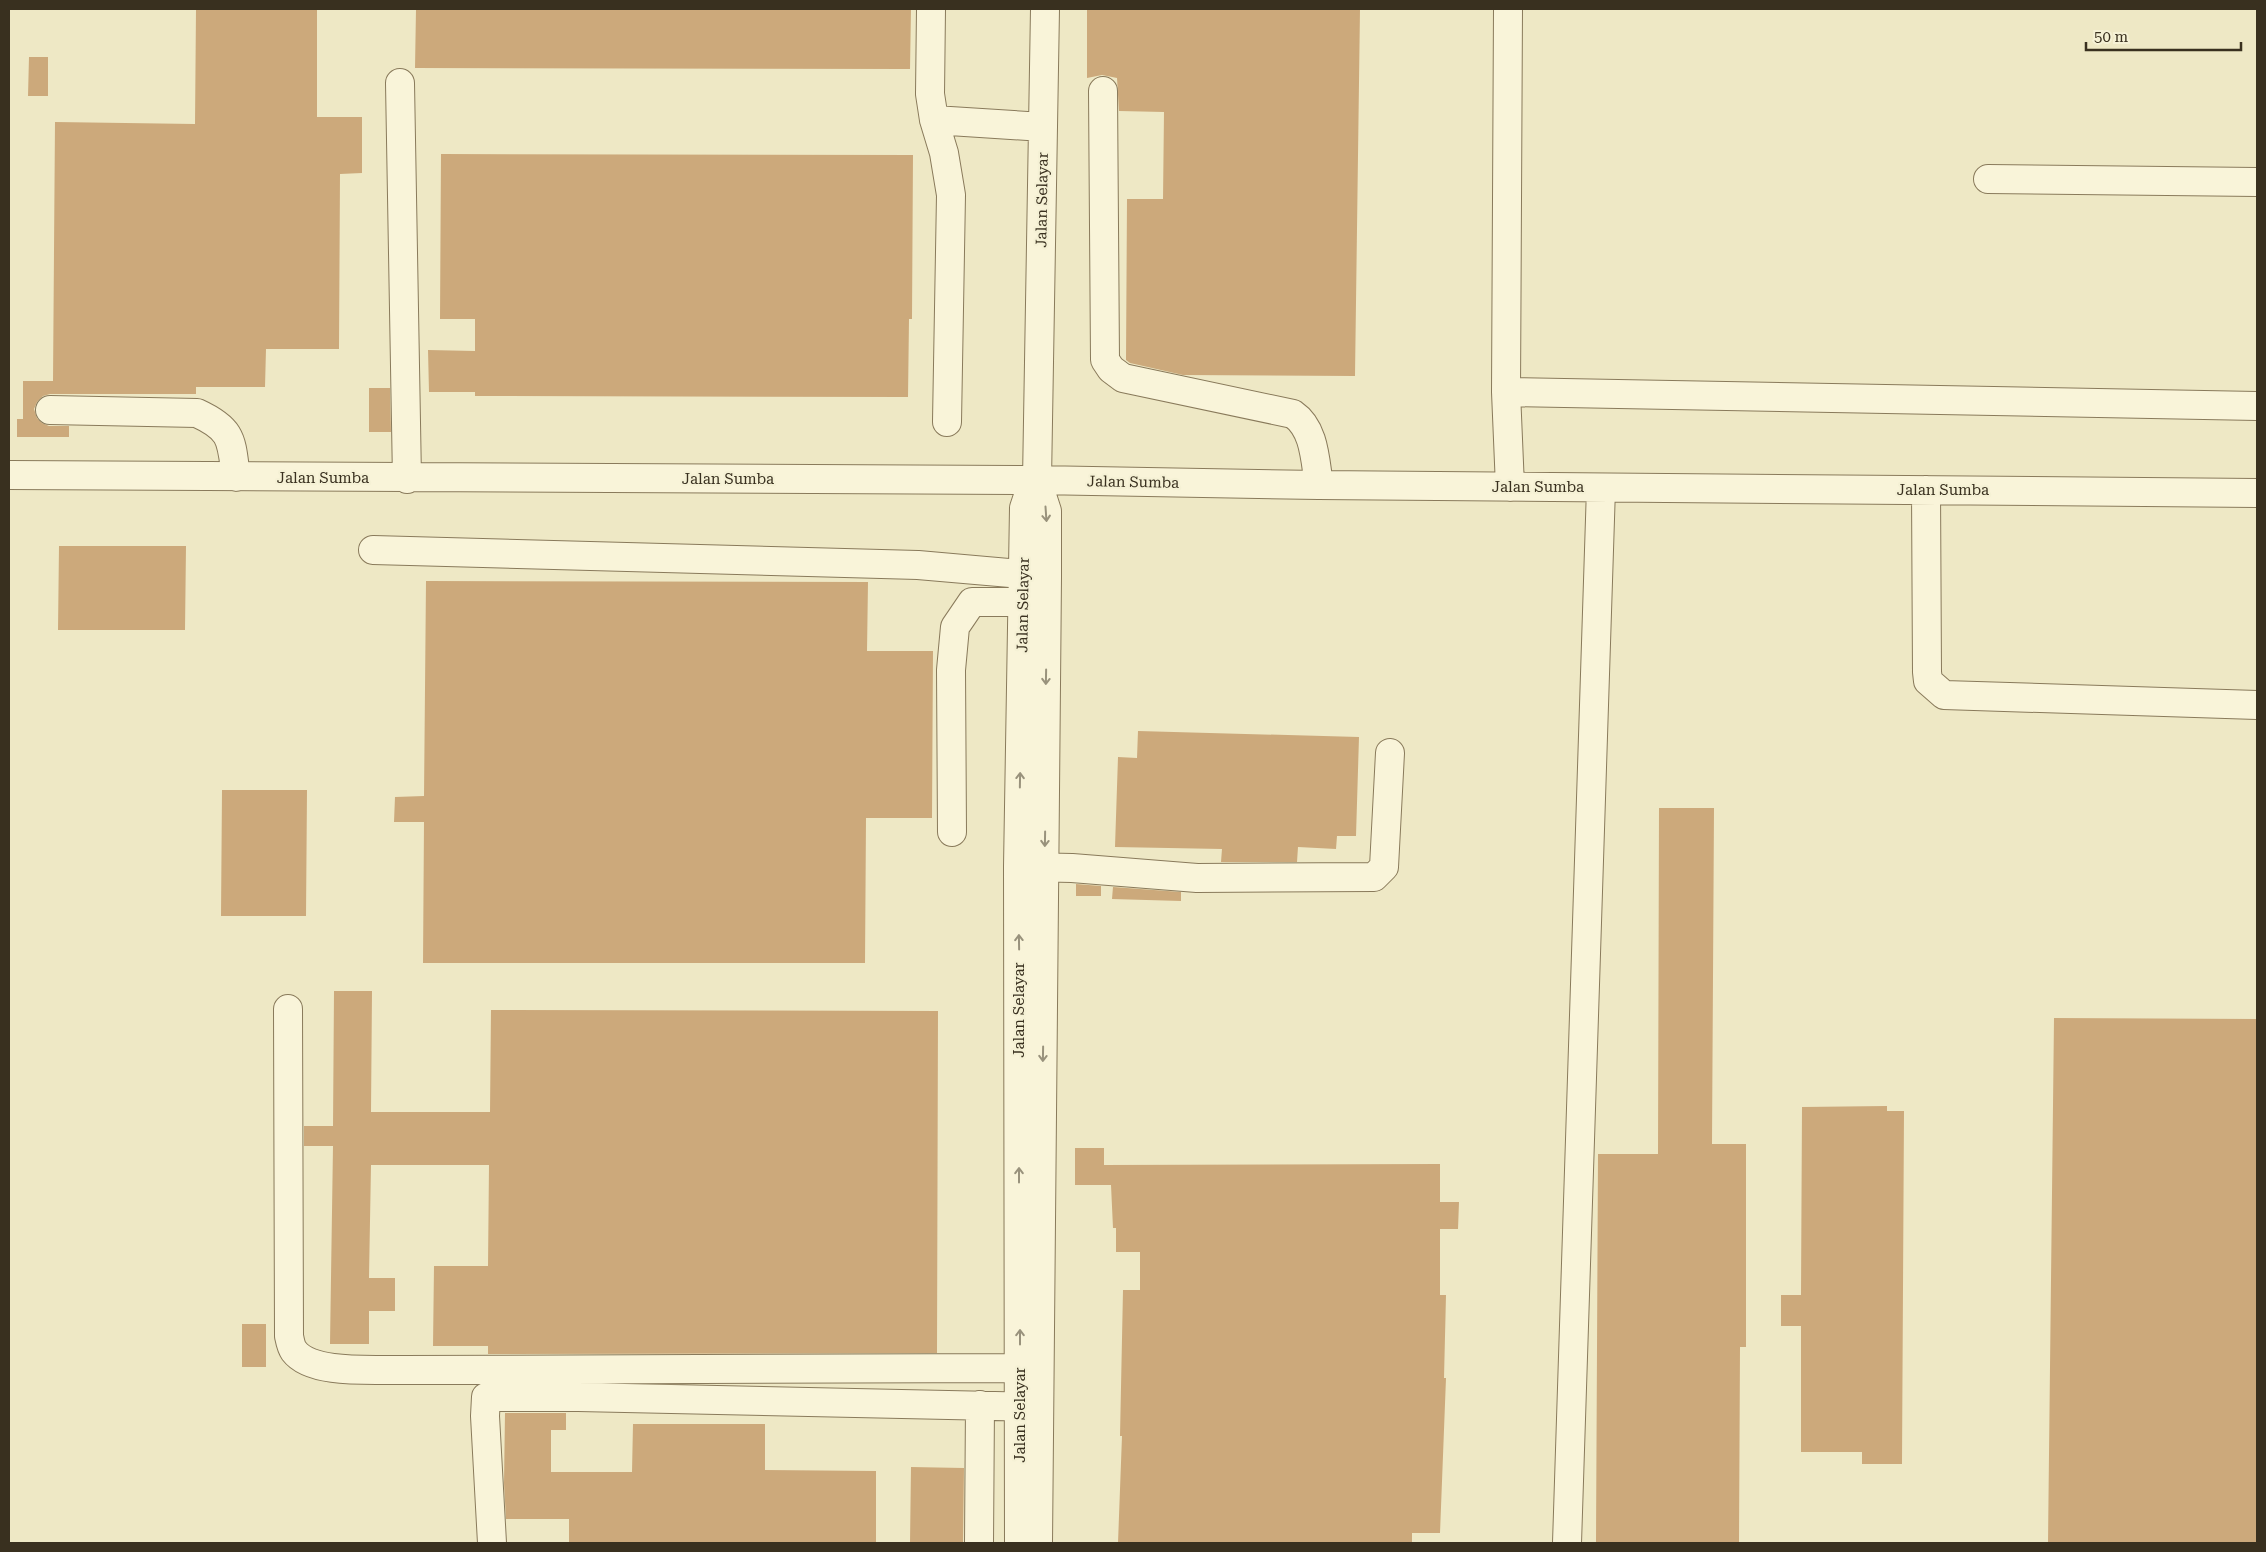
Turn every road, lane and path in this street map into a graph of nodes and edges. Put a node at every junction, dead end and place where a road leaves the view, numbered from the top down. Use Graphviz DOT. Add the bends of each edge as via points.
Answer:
graph roads {
  1 [pos="931,9"];
  2 [pos="1045,9"];
  3 [pos="1508,9"];
  4 [pos="400,83"];
  5 [pos="1103,91"];
  6 [pos="934,120"];
  7 [pos="1043,127"];
  8 [pos="1988,179"];
  9 [pos="2257,182"];
  10 [pos="1506,392"];
  11 [pos="2257,406"];
  12 [pos="50,410"];
  13 [pos="947,422"];
  14 [pos="9,476"];
  15 [pos="236,477"];
  16 [pos="407,478"];
  17 [pos="1037,480"];
  18 [pos="1318,485"];
  19 [pos="1510,487"];
  20 [pos="1602,488"];
  21 [pos="1926,490"];
  22 [pos="2257,493"];
  23 [pos="373,550"];
  24 [pos="973,571"];
  25 [pos="1036,576"];
  26 [pos="972,602"];
  27 [pos="1023,602"];
  28 [pos="2257,705"];
  29 [pos="1390,753"];
  30 [pos="952,832"];
  31 [pos="1044,867"];
  32 [pos="1018,868"];
  33 [pos="288,1009"];
  34 [pos="1031,1014"];
  35 [pos="1030,1368"];
  36 [pos="980,1406"];
  37 [pos="1029,1407"];
  38 [pos="1029,1505"];
  39 [pos="492,1543"];
  40 [pos="979,1543"];
  41 [pos="1019,1543"];
  42 [pos="1038,1543"];
  43 [pos="1566,1543"];
  1 -- 6 [label="street" via="930,94"];
  2 -- 7 [label="street, Jalan Selayar"];
  3 -- 10 [label="street"];
  4 -- 16 [label="street"];
  5 -- 18 [label="street" via="1105,360 1123,378 1294,414 1302,420 1311,439"];
  6 -- 7 [label="street"];
  6 -- 13 [label="street" via="951,195"];
  7 -- 17 [label="street, Jalan Selayar"];
  8 -- 9 [label="street"];
  10 -- 11 [label="street"];
  10 -- 19 [label="street"];
  12 -- 15 [label="street" via="197,413 217,422 230,438"];
  14 -- 15 [label="street, Jalan Sumba"];
  15 -- 16 [label="street, Jalan Sumba"];
  16 -- 17 [label="street, Jalan Sumba"];
  17 -- 18 [label="street, Jalan Sumba"];
  17 -- 25 [label="street, Jalan Selayar" via="1024,508"];
  18 -- 19 [label="street, Jalan Sumba"];
  19 -- 20 [label="street, Jalan Sumba"];
  20 -- 21 [label="street, Jalan Sumba"];
  20 -- 43 [label="street"];
  21 -- 22 [label="street, Jalan Sumba"];
  21 -- 28 [label="street" via="1927,672 1928,681 1944,695"];
  23 -- 24 [label="street" via="909,564"];
  24 -- 25 [label="street"];
  24 -- 26 [label="street"];
  25 -- 27 [label="street, Jalan Selayar"];
  25 -- 31 [label="street, Jalan Selayar, one-way"];
  26 -- 27 [label="street"];
  26 -- 30 [label="street" via="955,627"];
  32 -- 27 [label="street, Jalan Selayar, one-way"];
  29 -- 31 [label="street" via="1384,867 1374,877 1197,878"];
  31 -- 32 [label="street"];
  31 -- 34 [label="street, Jalan Selayar"];
  34 -- 32 [label="street, Jalan Selayar, one-way"];
  33 -- 35 [label="street" via="290,1336 292,1350 304,1360 321,1367 402,1370"];
  34 -- 35 [label="street, Jalan Selayar"];
  35 -- 37 [label="street, Jalan Selayar"];
  36 -- 37 [label="street"];
  36 -- 39 [label="street" via="486,1397 484,1416"];
  36 -- 40 [label="street"];
  37 -- 38 [label="street, Jalan Selayar"];
  38 -- 41 [label="street, Jalan Selayar"];
  38 -- 42 [label="street, Jalan Selayar"];
}
